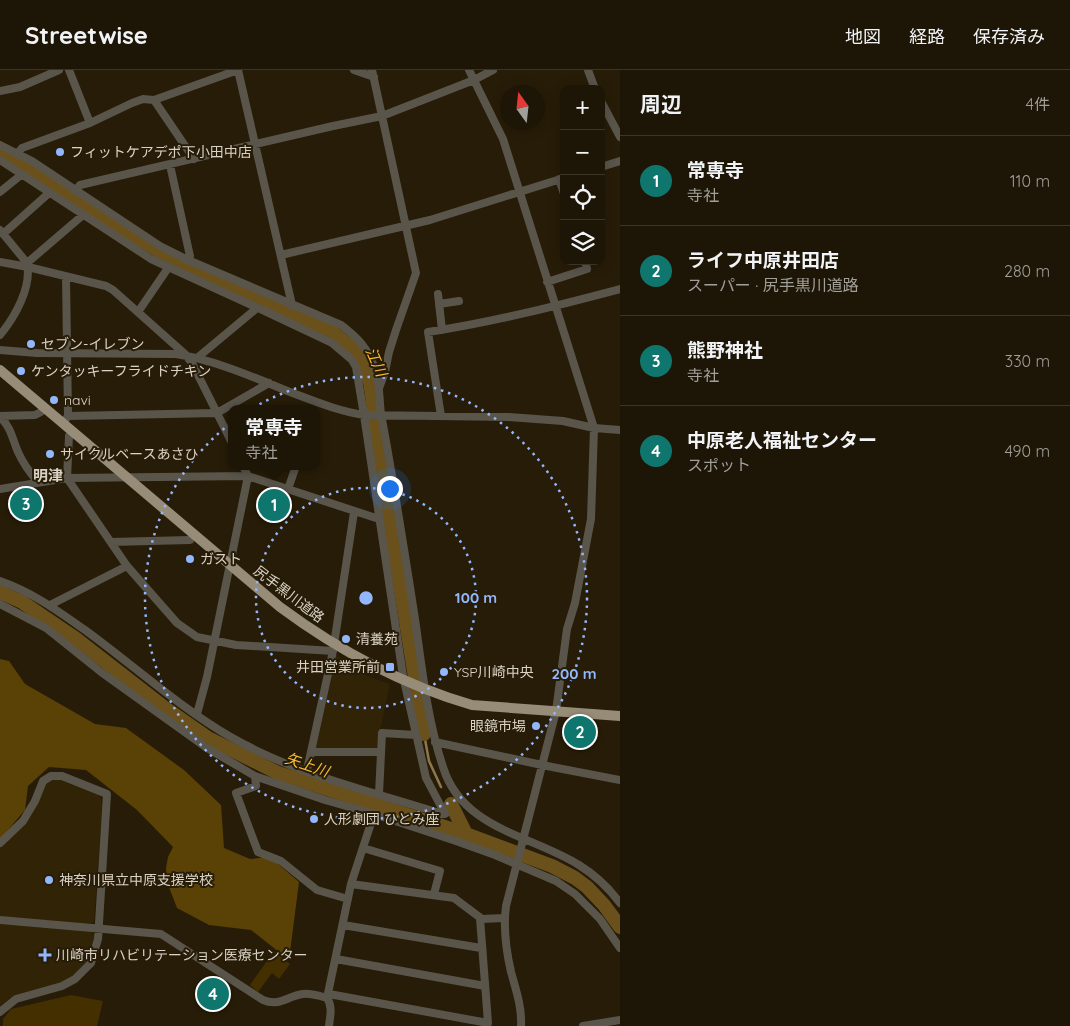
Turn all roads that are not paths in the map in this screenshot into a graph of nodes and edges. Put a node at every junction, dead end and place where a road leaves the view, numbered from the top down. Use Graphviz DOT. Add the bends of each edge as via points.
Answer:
graph roads {
  1 [pos="58,70"];
  2 [pos="69,70"];
  3 [pos="238,70"];
  4 [pos="354,70"];
  5 [pos="469,70"];
  6 [pos="493,70"];
  7 [pos="588,70"];
  8 [pos="373,73"];
  9 [pos="474,80"];
  10 [pos="594,85"];
  11 [pos="0,91"];
  12 [pos="154,100"];
  13 [pos="605,109"];
  14 [pos="382,116"];
  15 [pos="90,123"];
  16 [pos="620,137"];
  17 [pos="256,144"];
  18 [pos="0,145"];
  19 [pos="18,153"];
  20 [pos="194,159"];
  21 [pos="0,160"];
  22 [pos="620,161"];
  23 [pos="170,165"];
  24 [pos="605,166"];
  25 [pos="21,175"];
  26 [pos="560,178"];
  27 [pos="75,191"];
  28 [pos="0,192"];
  29 [pos="49,193"];
  30 [pos="519,193"];
  31 [pos="83,215"];
  32 [pos="406,226"];
  33 [pos="1,232"];
  34 [pos="281,255"];
  35 [pos="188,260"];
  36 [pos="0,262"];
  37 [pos="27,265"];
  38 [pos="586,265"];
  39 [pos="168,268"];
  40 [pos="66,277"];
  41 [pos="547,282"];
  42 [pos="620,289"];
  43 [pos="438,294"];
  44 [pos="460,301"];
  45 [pos="439,304"];
  46 [pos="292,305"];
  47 [pos="555,306"];
  48 [pos="257,308"];
  49 [pos="138,312"];
  50 [pos="442,330"];
  51 [pos="0,335"];
  52 [pos="0,350"];
  53 [pos="68,352"];
  54 [pos="186,356"];
  55 [pos="197,358"];
  56 [pos="0,370"];
  57 [pos="0,378"];
  58 [pos="269,383"];
  59 [pos="379,388"];
  60 [pos="231,405"];
  61 [pos="314,405"];
  62 [pos="228,407"];
  63 [pos="320,407"];
  64 [pos="40,412"];
  65 [pos="217,413"];
  66 [pos="364,415"];
  67 [pos="381,415"];
  68 [pos="441,416"];
  69 [pos="0,417"];
  70 [pos="65,419"];
  71 [pos="594,428"];
  72 [pos="620,430"];
  73 [pos="228,435"];
  74 [pos="69,436"];
  75 [pos="245,470"];
  76 [pos="295,470"];
  77 [pos="120,476"];
  78 [pos="248,476"];
  79 [pos="67,478"];
  80 [pos="38,482"];
  81 [pos="0,489"];
  82 [pos="288,489"];
  83 [pos="354,512"];
  84 [pos="379,519"];
  85 [pos="190,540"];
  86 [pos="112,542"];
  87 [pos="127,566"];
  88 [pos="229,568"];
  89 [pos="0,581"];
  90 [pos="0,604"];
  91 [pos="50,605"];
  92 [pos="214,640"];
  93 [pos="333,648"];
  94 [pos="404,681"];
  95 [pos="426,691"];
  96 [pos="556,713"];
  97 [pos="197,714"];
  98 [pos="620,718"];
  99 [pos="416,735"];
  100 [pos="435,742"];
  101 [pos="311,752"];
  102 [pos="380,752"];
  103 [pos="542,765"];
  104 [pos="307,770"];
  105 [pos="255,776"];
  106 [pos="620,780"];
  107 [pos="379,794"];
  108 [pos="374,814"];
  109 [pos="522,839"];
  110 [pos="0,842"];
  111 [pos="363,848"];
  112 [pos="516,862"];
  113 [pos="351,884"];
  114 [pos="434,894"];
  115 [pos="348,899"];
  116 [pos="620,903"];
  117 [pos="480,918"];
  118 [pos="504,918"];
  119 [pos="0,920"];
  120 [pos="342,926"];
  121 [pos="98,928"];
  122 [pos="482,948"];
  123 [pos="620,948"];
  124 [pos="336,959"];
  125 [pos="485,986"];
  126 [pos="328,996"];
  127 [pos="0,1012"];
  128 [pos="620,1020"];
  129 [pos="329,1026"];
  130 [pos="521,1026"];
  131 [pos="583,1026"];
  1 -- 11 [label="street" via="20,87"];
  2 -- 15 [label="street"];
  3 -- 12 [label="street"];
  3 -- 17 [label="street"];
  4 -- 8 [label="street"];
  5 -- 9 [label="street"];
  6 -- 9 [label="street"];
  7 -- 10 [label="street"];
  8 -- 14 [label="street"];
  9 -- 14 [label="street"];
  9 -- 30 [label="street" via="503,139"];
  12 -- 15 [label="street" via="142,99"];
  12 -- 20 [label="street"];
  13 -- 16 [label="street"];
  14 -- 17 [label="street"];
  14 -- 32 [label="street"];
  15 -- 19 [label="street" via="22,148"];
  17 -- 20 [label="street"];
  17 -- 34 [label="street"];
  18 -- 19 [label="street"];
  19 -- 27 [label="street"];
  20 -- 23 [label="street"];
  21 -- 25 [label="street"];
  22 -- 24 [label="street"];
  23 -- 27 [label="street" via="80,185"];
  23 -- 35 [label="street" via="190,256"];
  25 -- 28 [label="street"];
  25 -- 29 [label="street"];
  26 -- 30 [label="street"];
  27 -- 35 [label="street" via="160,246"];
  29 -- 31 [label="street"];
  29 -- 33 [label="street"];
  30 -- 32 [label="street"];
  30 -- 41 [label="street"];
  31 -- 37 [label="street"];
  31 -- 39 [label="street"];
  32 -- 34 [label="street"];
  32 -- 59 [label="street" via="416,273"];
  33 -- 37 [label="street"];
  34 -- 46 [label="street"];
  35 -- 46 [label="street"];
  36 -- 37 [label="street"];
  37 -- 40 [label="street"];
  37 -- 51 [label="street" via="27,283 16,311"];
  38 -- 41 [label="street" via="587,269"];
  39 -- 48 [label="street"];
  39 -- 49 [label="street"];
  40 -- 49 [label="street" via="106,286"];
  40 -- 53 [label="street"];
  41 -- 47 [label="street"];
  42 -- 47 [label="street"];
  43 -- 45 [label="street"];
  44 -- 45 [label="street"];
  45 -- 50 [label="street"];
  46 -- 59 [label="street" via="341,325 358,338 369,354"];
  47 -- 50 [label="street"];
  47 -- 71 [label="street"];
  48 -- 55 [label="street"];
  48 -- 66 [label="street" via="332,343 347,356 356,368"];
  49 -- 54 [label="street"];
  50 -- 68 [label="street" via="428,332"];
  52 -- 53 [label="street"];
  53 -- 54 [label="street" via="152,352"];
  53 -- 70 [label="street"];
  54 -- 55 [label="street"];
  54 -- 65 [label="street"];
  55 -- 58 [label="street"];
  56 -- 70 [label="main road, 尻手黒川道路"];
  57 -- 64 [label="main road, 尻手黒川道路"];
  58 -- 60 [label="street"];
  58 -- 61 [label="street"];
  59 -- 67 [label="street"];
  62 -- 65 [label="street"];
  63 -- 66 [label="street"];
  64 -- 69 [label="street"];
  64 -- 74 [label="main road, 尻手黒川道路"];
  65 -- 70 [label="street"];
  65 -- 73 [label="street"];
  66 -- 67 [label="street"];
  66 -- 84 [label="street"];
  67 -- 68 [label="street"];
  67 -- 95 [label="street"];
  68 -- 71 [label="street" via="549,420"];
  69 -- 80 [label="street" via="12,433 26,467"];
  70 -- 77 [label="main road, 尻手黒川道路"];
  71 -- 72 [label="street"];
  71 -- 96 [label="street" via="589,528 575,606 567,629"];
  74 -- 77 [label="main road, 尻手黒川道路"];
  74 -- 79 [label="street"];
  75 -- 78 [label="street"];
  76 -- 82 [label="street"];
  77 -- 78 [label="street"];
  77 -- 79 [label="street"];
  77 -- 85 [label="main road, 尻手黒川道路"];
  77 -- 88 [label="main road, 尻手黒川道路"];
  78 -- 82 [label="street"];
  78 -- 88 [label="street"];
  79 -- 80 [label="street"];
  79 -- 86 [label="street"];
  80 -- 81 [label="street"];
  82 -- 83 [label="street"];
  83 -- 84 [label="street"];
  83 -- 93 [label="street"];
  84 -- 94 [label="street"];
  85 -- 86 [label="street"];
  85 -- 88 [label="main road, 尻手黒川道路"];
  86 -- 87 [label="street"];
  87 -- 91 [label="street"];
  87 -- 92 [label="street" via="177,623 197,637"];
  88 -- 92 [label="street"];
  88 -- 93 [label="main road, 尻手黒川道路" via="290,620"];
  89 -- 91 [label="street"];
  90 -- 105 [label="street" via="46,628 207,748"];
  91 -- 97 [label="street"];
  92 -- 93 [label="street" via="242,646"];
  92 -- 97 [label="street"];
  93 -- 94 [label="main road, 尻手黒川道路" via="370,669"];
  93 -- 101 [label="street"];
  94 -- 95 [label="main road, 尻手黒川道路"];
  94 -- 99 [label="street"];
  95 -- 96 [label="main road, 尻手黒川道路" via="447,702 473,709"];
  95 -- 100 [label="street"];
  96 -- 98 [label="main road, 尻手黒川道路"];
  96 -- 103 [label="street"];
  97 -- 104 [label="street" via="255,750"];
  99 -- 102 [label="street" via="382,733"];
  99 -- 107 [label="street" via="426,778 445,814"];
  100 -- 103 [label="street"];
  100 -- 109 [label="street" via="446,776 458,798 488,822"];
  101 -- 102 [label="street"];
  101 -- 104 [label="street"];
  102 -- 107 [label="street"];
  103 -- 106 [label="street"];
  103 -- 109 [label="street"];
  104 -- 107 [label="street"];
  105 -- 108 [label="street"];
  105 -- 115 [label="street" via="256,786 236,794 258,852 281,861 317,890"];
  108 -- 111 [label="street"];
  108 -- 112 [label="street"];
  109 -- 112 [label="street"];
  109 -- 116 [label="street" via="584,868 596,876"];
  110 -- 121 [label="street" via="23,821 49,777 62,776 107,794"];
  111 -- 113 [label="street"];
  111 -- 114 [label="street" via="440,871"];
  112 -- 118 [label="street"];
  112 -- 123 [label="street" via="575,894 600,919"];
  113 -- 114 [label="street"];
  113 -- 115 [label="street"];
  114 -- 117 [label="street" via="454,898"];
  115 -- 120 [label="street"];
  117 -- 118 [label="street"];
  117 -- 122 [label="street"];
  118 -- 130 [label="street" via="508,955 522,1016"];
  119 -- 121 [label="street"];
  120 -- 122 [label="street"];
  120 -- 124 [label="street"];
  121 -- 126 [label="street" via="162,934 270,1003 305,994"];
  121 -- 127 [label="street" via="91,963 84,971 62,986 16,999"];
  122 -- 125 [label="street"];
  124 -- 125 [label="street"];
  124 -- 126 [label="street"];
  125 -- 126 [label="street" via="488,1023"];
  126 -- 129 [label="street" via="331,1008"];
  128 -- 131 [label="street"];
}
